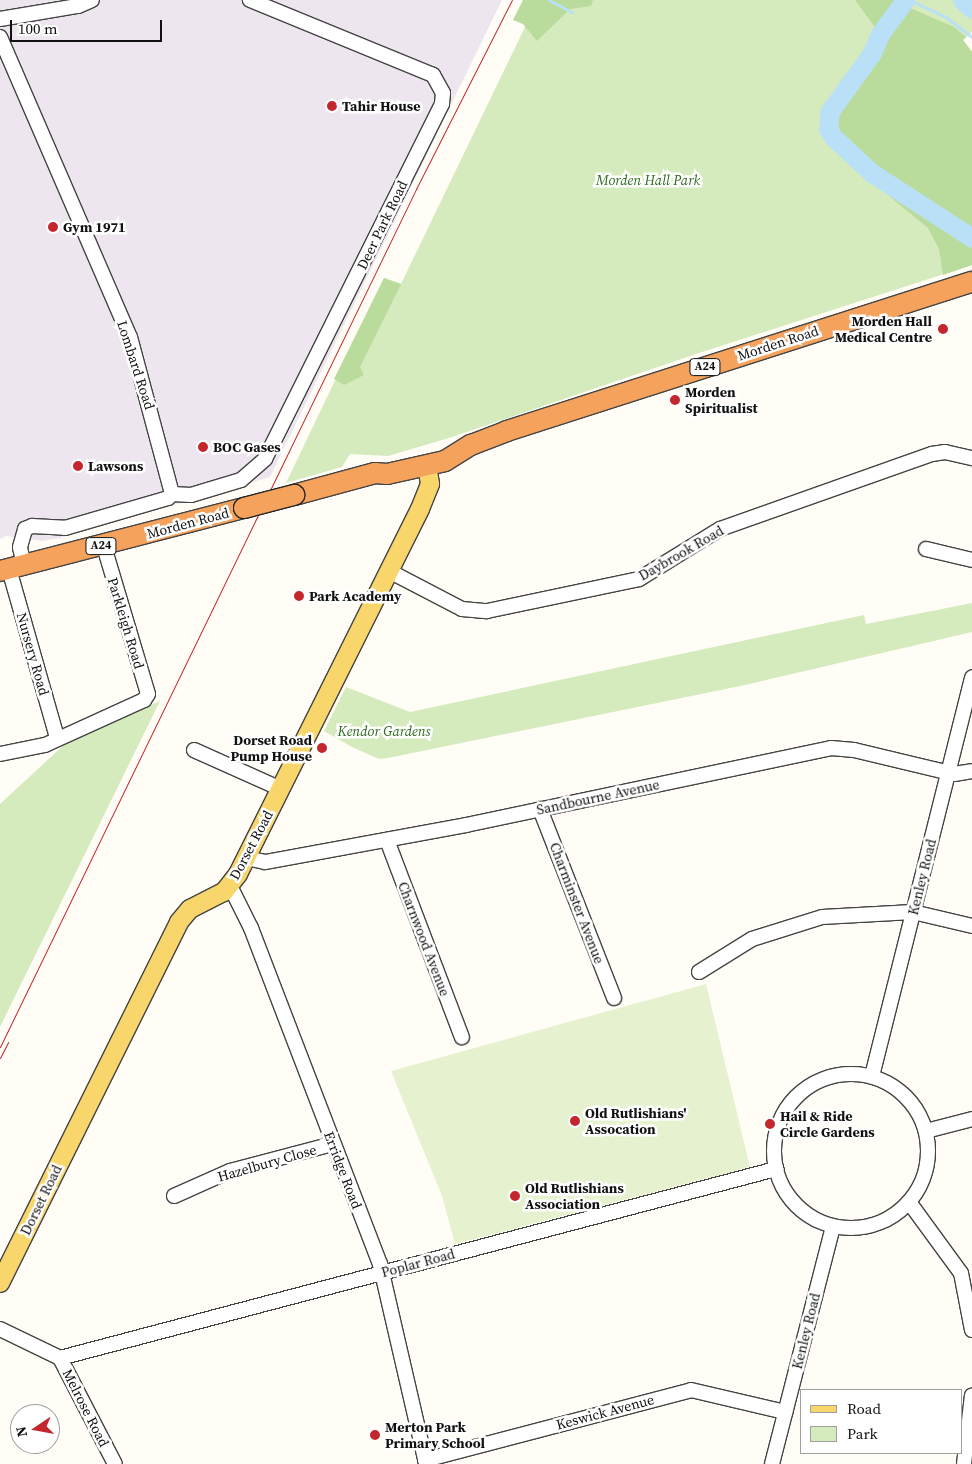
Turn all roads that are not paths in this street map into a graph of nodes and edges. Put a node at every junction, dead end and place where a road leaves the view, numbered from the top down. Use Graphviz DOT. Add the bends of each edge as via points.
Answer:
graph roads {
  1 [pos="92,0"];
  2 [pos="250,0"];
  3 [pos="0,18"];
  4 [pos="0,37"];
  5 [pos="972,282"];
  6 [pos="471,445"];
  7 [pos="972,458"];
  8 [pos="428,465"];
  9 [pos="375,473"];
  10 [pos="172,494"];
  11 [pos="104,546"];
  12 [pos="926,549"];
  13 [pos="972,560"];
  14 [pos="11,569"];
  15 [pos="389,571"];
  16 [pos="972,677"];
  17 [pos="57,738"];
  18 [pos="194,750"];
  19 [pos="0,754"];
  20 [pos="972,772"];
  21 [pos="948,773"];
  22 [pos="281,789"];
  23 [pos="540,809"];
  24 [pos="387,840"];
  25 [pos="246,858"];
  26 [pos="230,886"];
  27 [pos="913,912"];
  28 [pos="972,926"];
  29 [pos="699,972"];
  30 [pos="614,998"];
  31 [pos="462,1037"];
  32 [pos="872,1076"];
  33 [pos="972,1119"];
  34 [pos="926,1131"];
  35 [pos="333,1144"];
  36 [pos="776,1169"];
  37 [pos="174,1196"];
  38 [pos="909,1202"];
  39 [pos="833,1228"];
  40 [pos="382,1273"];
  41 [pos="0,1283"];
  42 [pos="0,1329"];
  43 [pos="972,1330"];
  44 [pos="60,1358"];
  45 [pos="972,1395"];
  46 [pos="785,1412"];
  47 [pos="426,1462"];
  48 [pos="115,1464"];
  49 [pos="772,1464"];
  50 [pos="964,1464"];
  1 -- 3 [label="street" via="78,6"];
  2 -- 10 [label="street, Deer Park Road" via="433,75 443,93 442,104 266,459 232,483 191,495"];
  4 -- 10 [label="street, Lombard Road" via="130,337"];
  5 -- 6 [label="highway, Morden Road / A24"];
  6 -- 8 [label="highway, Morden Road / A24" via="460,454"];
  6 -- 9 [label="highway, Morden Road / A24" via="442,449 385,465"];
  7 -- 15 [label="street, Daybrook Road" via="945,452 932,454 720,529 639,579 487,612 462,609"];
  8 -- 9 [label="highway, Morden Road / A24" via="387,474"];
  8 -- 15 [label="main road, Dorset Road" via="429,491"];
  9 -- 11 [label="highway, Morden Road / A24, bridge"];
  10 -- 14 [label="street" via="168,498 65,528 32,526 25,529"];
  11 -- 14 [label="highway, Morden Road / A24"];
  11 -- 17 [label="street, Parkleigh Road" via="148,694 144,700"];
  12 -- 13 [label="street"];
  14 -- 17 [label="street, Nursery Road"];
  15 -- 22 [label="main road, Dorset Road"];
  16 -- 21 [label="street, Kenley Road"];
  17 -- 19 [label="street" via="45,745"];
  18 -- 22 [label="street"];
  20 -- 21 [label="street, Sandbourne Avenue"];
  21 -- 23 [label="street, Sandbourne Avenue" via="839,747"];
  21 -- 27 [label="street, Kenley Road"];
  22 -- 25 [label="main road, Dorset Road"];
  23 -- 24 [label="street, Sandbourne Avenue"];
  23 -- 30 [label="street, Charminster Avenue"];
  24 -- 25 [label="street, Sandbourne Avenue" via="265,862"];
  24 -- 31 [label="street, Charnwood Avenue"];
  25 -- 26 [label="main road, Dorset Road"];
  26 -- 35 [label="street, Erridge Road" via="251,928"];
  26 -- 41 [label="main road, Dorset Road" via="190,909 179,922"];
  27 -- 28 [label="street"];
  27 -- 29 [label="street" via="845,914 798,922 739,945"];
  27 -- 32 [label="street, Kenley Road"];
  32 -- 34 [label="street" via="900,1089 910,1100"];
  32 -- 36 [label="street" via="846,1074 820,1080 796,1096 782,1118 774,1142"];
  33 -- 34 [label="street"];
  34 -- 38 [label="street" via="927,1162"];
  35 -- 37 [label="street, Hazelbury Close" via="230,1170"];
  35 -- 40 [label="street, Erridge Road"];
  36 -- 39 [label="street" via="782,1186 795,1204 811,1218"];
  36 -- 40 [label="street, Poplar Road"];
  38 -- 39 [label="street" via="892,1216 864,1227"];
  38 -- 43 [label="street" via="961,1272"];
  39 -- 46 [label="street, Kenley Road"];
  40 -- 44 [label="street, Poplar Road"];
  40 -- 47 [label="street, Erridge Road"];
  42 -- 44 [label="street, Melrose Road"];
  44 -- 48 [label="street, Melrose Road"];
  45 -- 50 [label="street"];
  46 -- 47 [label="street, Keswick Avenue" via="691,1390"];
  46 -- 49 [label="street, Kenley Road"];
}
